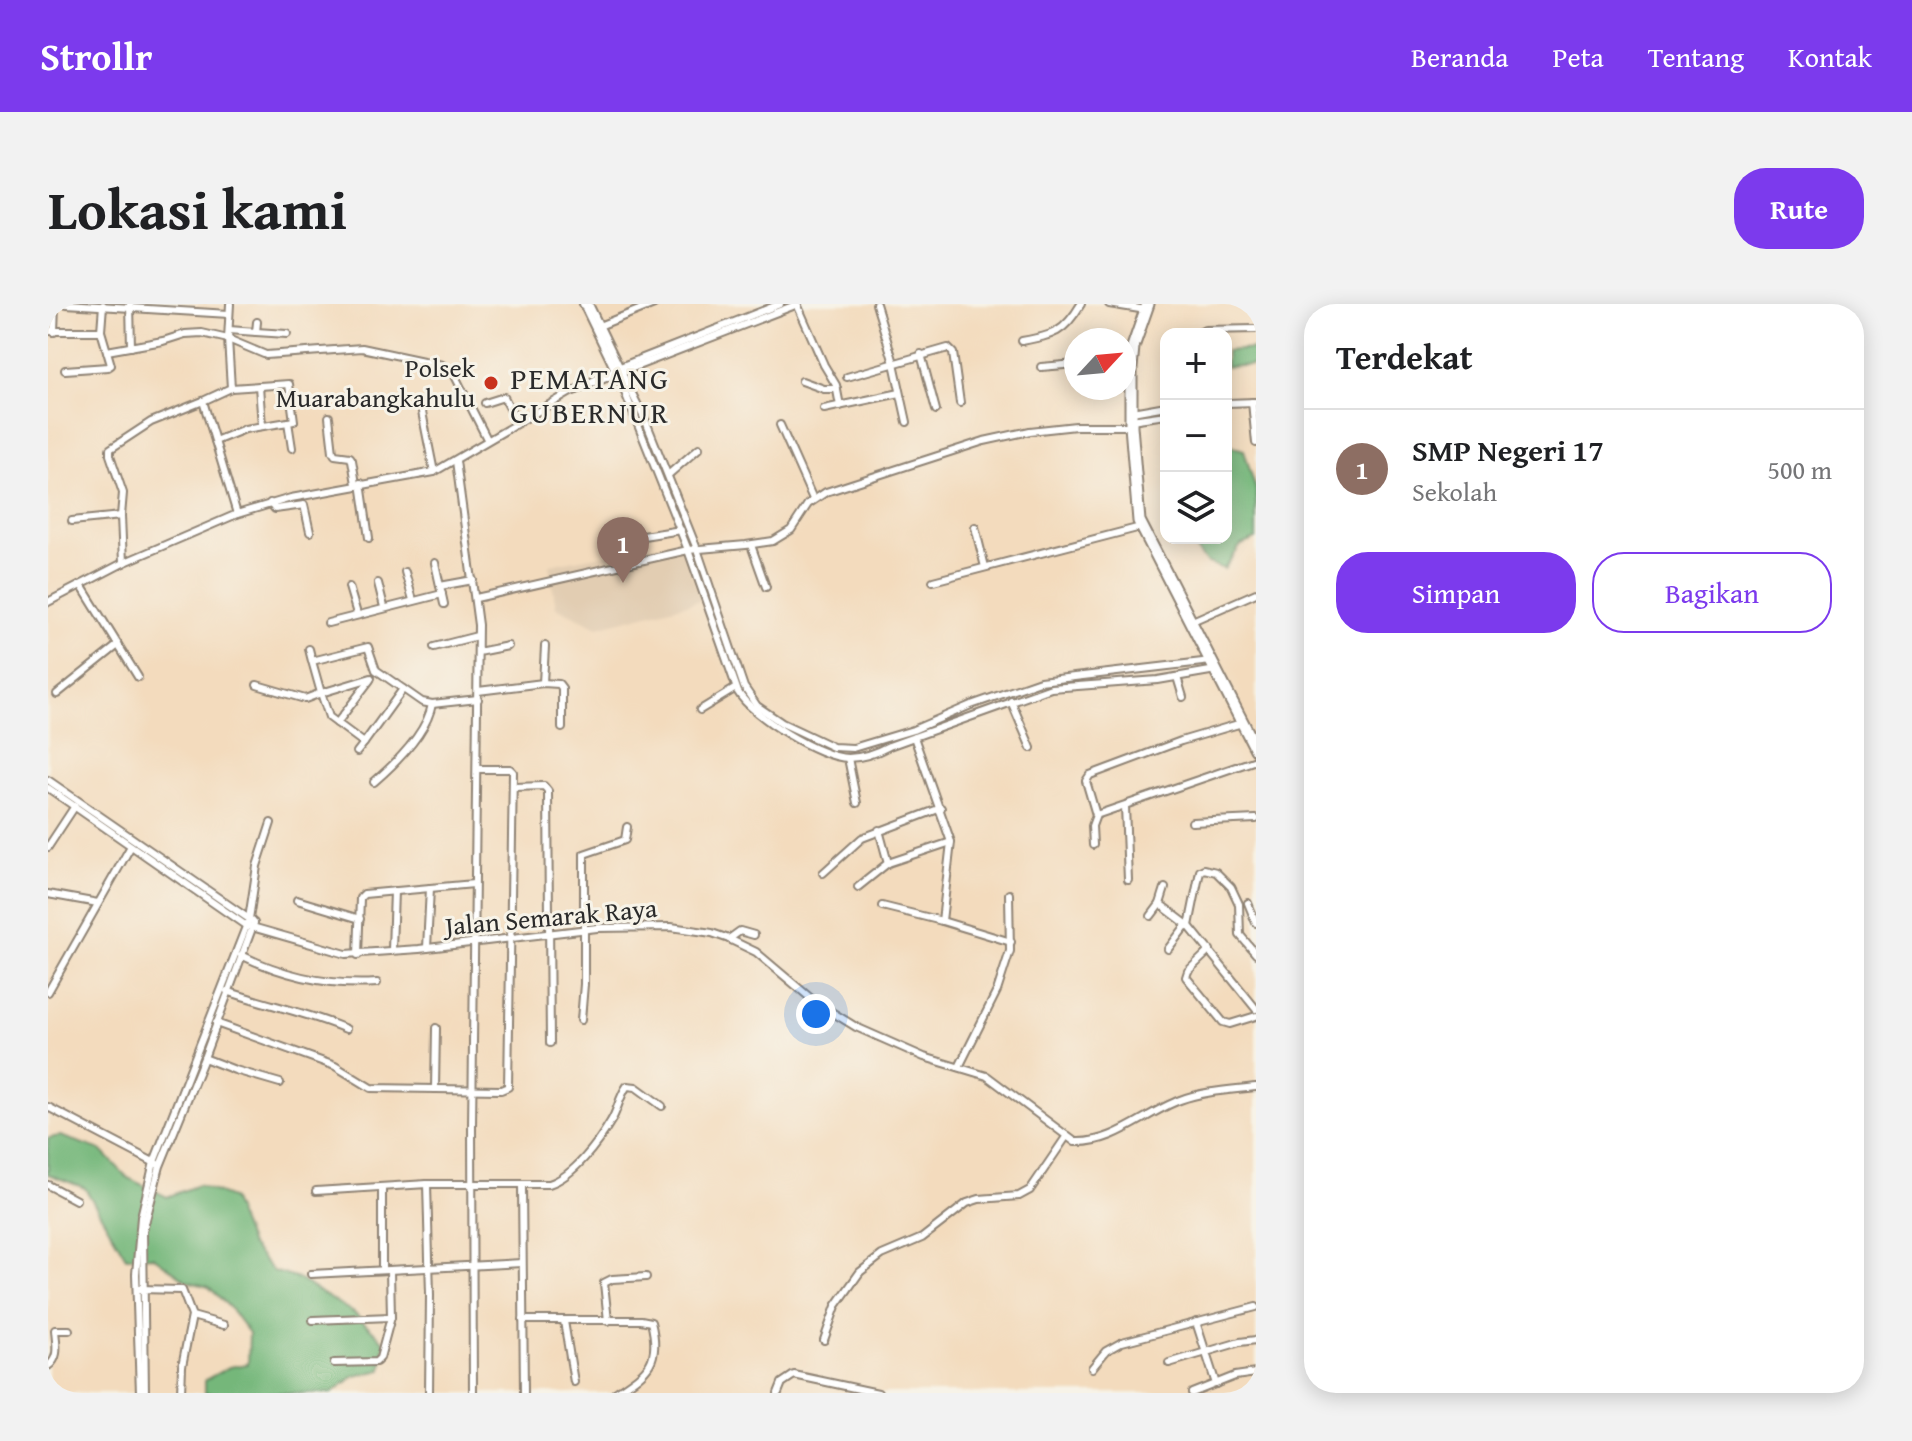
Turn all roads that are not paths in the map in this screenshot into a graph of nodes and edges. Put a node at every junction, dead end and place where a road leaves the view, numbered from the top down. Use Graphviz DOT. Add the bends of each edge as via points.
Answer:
graph roads {
  1 [pos="55,304"];
  2 [pos="66,304"];
  3 [pos="230,304"];
  4 [pos="586,304"];
  5 [pos="654,304"];
  6 [pos="780,304"];
  7 [pos="798,304"];
  8 [pos="876,304"];
  9 [pos="1081,304"];
  10 [pos="1109,304"];
  11 [pos="103,305"];
  12 [pos="130,306"];
  13 [pos="1147,307"];
  14 [pos="229,314"];
  15 [pos="257,322"];
  16 [pos="599,326"];
  17 [pos="1232,329"];
  18 [pos="1256,329"];
  19 [pos="229,330"];
  20 [pos="51,331"];
  21 [pos="101,331"];
  22 [pos="256,332"];
  23 [pos="718,332"];
  24 [pos="287,334"];
  25 [pos="1136,337"];
  26 [pos="228,339"];
  27 [pos="1022,341"];
  28 [pos="131,347"];
  29 [pos="107,351"];
  30 [pos="921,354"];
  31 [pos="894,363"];
  32 [pos="1064,365"];
  33 [pos="1041,367"];
  34 [pos="65,370"];
  35 [pos="618,371"];
  36 [pos="847,377"];
  37 [pos="802,381"];
  38 [pos="259,386"];
  39 [pos="231,388"];
  40 [pos="837,389"];
  41 [pos="900,393"];
  42 [pos="1130,400"];
  43 [pos="203,401"];
  44 [pos="1254,402"];
  45 [pos="485,403"];
  46 [pos="960,403"];
  47 [pos="1232,403"];
  48 [pos="840,406"];
  49 [pos="1160,408"];
  50 [pos="824,409"];
  51 [pos="936,410"];
  52 [pos="422,412"];
  53 [pos="1160,416"];
  54 [pos="329,417"];
  55 [pos="1131,419"];
  56 [pos="288,422"];
  57 [pos="517,422"];
  58 [pos="907,422"];
  59 [pos="780,425"];
  60 [pos="262,426"];
  61 [pos="487,439"];
  62 [pos="215,441"];
  63 [pos="1256,443"];
  64 [pos="292,448"];
  65 [pos="699,448"];
  66 [pos="456,461"];
  67 [pos="434,472"];
  68 [pos="668,475"];
  69 [pos="359,484"];
  70 [pos="813,499"];
  71 [pos="270,503"];
  72 [pos="237,514"];
  73 [pos="121,516"];
  74 [pos="72,521"];
  75 [pos="975,527"];
  76 [pos="1141,527"];
  77 [pos="681,530"];
  78 [pos="310,532"];
  79 [pos="637,537"];
  80 [pos="369,538"];
  81 [pos="751,545"];
  82 [pos="697,549"];
  83 [pos="688,550"];
  84 [pos="123,563"];
  85 [pos="435,563"];
  86 [pos="985,567"];
  87 [pos="405,572"];
  88 [pos="473,580"];
  89 [pos="933,581"];
  90 [pos="378,583"];
  91 [pos="81,585"];
  92 [pos="349,587"];
  93 [pos="766,587"];
  94 [pos="441,590"];
  95 [pos="1256,593"];
  96 [pos="476,598"];
  97 [pos="413,600"];
  98 [pos="48,602"];
  99 [pos="444,604"];
  100 [pos="384,607"];
  101 [pos="357,614"];
  102 [pos="1190,622"];
  103 [pos="328,623"];
  104 [pos="477,636"];
  105 [pos="118,645"];
  106 [pos="508,646"];
  107 [pos="545,646"];
  108 [pos="434,647"];
  109 [pos="309,649"];
  110 [pos="478,652"];
  111 [pos="312,661"];
  112 [pos="1214,666"];
  113 [pos="376,670"];
  114 [pos="138,677"];
  115 [pos="1177,677"];
  116 [pos="371,678"];
  117 [pos="543,683"];
  118 [pos="257,685"];
  119 [pos="736,688"];
  120 [pos="403,689"];
  121 [pos="321,693"];
  122 [pos="57,694"];
  123 [pos="478,695"];
  124 [pos="1183,697"];
  125 [pos="1011,701"];
  126 [pos="432,704"];
  127 [pos="971,705"];
  128 [pos="700,710"];
  129 [pos="975,715"];
  130 [pos="337,723"];
  131 [pos="1243,723"];
  132 [pos="562,728"];
  133 [pos="914,737"];
  134 [pos="364,743"];
  135 [pos="833,747"];
  136 [pos="1031,748"];
  137 [pos="1256,749"];
  138 [pos="357,752"];
  139 [pos="833,756"];
  140 [pos="848,758"];
  141 [pos="1256,760"];
  142 [pos="478,769"];
  143 [pos="48,780"];
  144 [pos="374,782"];
  145 [pos="514,787"];
  146 [pos="48,788"];
  147 [pos="857,803"];
  148 [pos="75,806"];
  149 [pos="1125,806"];
  150 [pos="941,808"];
  151 [pos="1096,815"];
  152 [pos="1256,819"];
  153 [pos="1192,822"];
  154 [pos="271,823"];
  155 [pos="627,827"];
  156 [pos="879,830"];
  157 [pos="951,842"];
  158 [pos="132,843"];
  159 [pos="1093,845"];
  160 [pos="48,847"];
  161 [pos="888,863"];
  162 [pos="823,873"];
  163 [pos="1128,880"];
  164 [pos="474,884"];
  165 [pos="858,887"];
  166 [pos="430,888"];
  167 [pos="1165,888"];
  168 [pos="394,891"];
  169 [pos="48,894"];
  170 [pos="1009,894"];
  171 [pos="297,900"];
  172 [pos="1256,900"];
  173 [pos="98,903"];
  174 [pos="1248,903"];
  175 [pos="1160,904"];
  176 [pos="1239,904"];
  177 [pos="882,906"];
  178 [pos="1151,916"];
  179 [pos="360,919"];
  180 [pos="942,921"];
  181 [pos="1256,923"];
  182 [pos="253,925"];
  183 [pos="1188,925"];
  184 [pos="583,929"];
  185 [pos="548,934"];
  186 [pos="754,935"];
  187 [pos="511,938"];
  188 [pos="729,939"];
  189 [pos="475,942"];
  190 [pos="1011,942"];
  191 [pos="427,948"];
  192 [pos="1168,949"];
  193 [pos="392,950"];
  194 [pos="1210,950"];
  195 [pos="1256,954"];
  196 [pos="241,955"];
  197 [pos="358,955"];
  198 [pos="377,983"];
  199 [pos="227,991"];
  200 [pos="48,992"];
  201 [pos="1256,1009"];
  202 [pos="1256,1016"];
  203 [pos="581,1020"];
  204 [pos="216,1023"];
  205 [pos="436,1028"];
  206 [pos="346,1029"];
  207 [pos="550,1043"];
  208 [pos="204,1058"];
  209 [pos="959,1067"];
  210 [pos="280,1083"];
  211 [pos="1256,1087"];
  212 [pos="435,1089"];
  213 [pos="473,1089"];
  214 [pos="662,1106"];
  215 [pos="48,1107"];
  216 [pos="1066,1137"];
  217 [pos="157,1164"];
  218 [pos="472,1183"];
  219 [pos="427,1184"];
  220 [pos="48,1185"];
  221 [pos="522,1185"];
  222 [pos="382,1187"];
  223 [pos="316,1191"];
  224 [pos="76,1200"];
  225 [pos="522,1263"];
  226 [pos="473,1266"];
  227 [pos="428,1268"];
  228 [pos="386,1270"];
  229 [pos="311,1274"];
  230 [pos="646,1277"];
  231 [pos="140,1289"];
  232 [pos="1256,1307"];
  233 [pos="192,1316"];
  234 [pos="391,1317"];
  235 [pos="313,1320"];
  236 [pos="523,1320"];
  237 [pos="564,1321"];
  238 [pos="608,1321"];
  239 [pos="1196,1322"];
  240 [pos="224,1325"];
  241 [pos="69,1330"];
  242 [pos="824,1340"];
  243 [pos="1256,1340"];
  244 [pos="1205,1353"];
  245 [pos="334,1363"];
  246 [pos="1169,1363"];
  247 [pos="48,1366"];
  248 [pos="1092,1368"];
  249 [pos="1256,1373"];
  250 [pos="574,1382"];
  251 [pos="1216,1384"];
  252 [pos="143,1393"];
  253 [pos="181,1393"];
  254 [pos="429,1393"];
  255 [pos="473,1393"];
  256 [pos="524,1393"];
  257 [pos="615,1393"];
  258 [pos="778,1393"];
  259 [pos="878,1393"];
  260 [pos="1192,1393"];
  1 -- 20 [label="street"];
  2 -- 11 [label="street"];
  3 -- 14 [label="street"];
  4 -- 16 [label="street"];
  4 -- 35 [label="street"];
  5 -- 16 [label="street"];
  6 -- 23 [label="street"];
  7 -- 23 [label="street"];
  7 -- 40 [label="street"];
  8 -- 31 [label="street"];
  9 -- 27 [label="street" via="1057,334"];
  10 -- 13 [label="street"];
  11 -- 12 [label="street"];
  11 -- 21 [label="street"];
  12 -- 14 [label="street"];
  12 -- 28 [label="street"];
  13 -- 25 [label="highway"];
  14 -- 19 [label="street"];
  15 -- 22 [label="street"];
  16 -- 35 [label="street"];
  17 -- 18 [label="street"];
  19 -- 22 [label="street"];
  19 -- 26 [label="street"];
  20 -- 21 [label="street"];
  21 -- 29 [label="street"];
  22 -- 24 [label="street"];
  23 -- 35 [label="street"];
  26 -- 28 [label="street" via="185,334"];
  26 -- 39 [label="street"];
  26 -- 61 [label="street" via="266,355 362,348 442,365 454,374"];
  28 -- 29 [label="street"];
  29 -- 34 [label="street" via="108,367"];
  30 -- 31 [label="street"];
  30 -- 46 [label="street" via="944,348 953,353"];
  30 -- 51 [label="street"];
  31 -- 36 [label="street"];
  31 -- 41 [label="street"];
  32 -- 33 [label="street"];
  35 -- 57 [label="street"];
  35 -- 68 [label="street"];
  35 -- 77 [label="street"];
  37 -- 40 [label="street"];
  38 -- 39 [label="street"];
  38 -- 56 [label="street" via="289,384 294,421"];
  38 -- 60 [label="street"];
  39 -- 43 [label="street"];
  40 -- 48 [label="street"];
  41 -- 48 [label="street"];
  41 -- 58 [label="street"];
  42 -- 55 [label="highway"];
  43 -- 62 [label="street"];
  43 -- 73 [label="street" via="151,422 110,449 123,493"];
  44 -- 47 [label="street"];
  44 -- 63 [label="street"];
  45 -- 57 [label="street" via="504,397"];
  48 -- 50 [label="street"];
  49 -- 55 [label="street"];
  52 -- 67 [label="street"];
  53 -- 55 [label="street"];
  54 -- 69 [label="street" via="333,452 350,457"];
  55 -- 70 [label="street" via="984,441"];
  55 -- 76 [label="highway"];
  56 -- 60 [label="street"];
  56 -- 64 [label="street"];
  57 -- 61 [label="street"];
  59 -- 70 [label="street"];
  60 -- 62 [label="street"];
  61 -- 66 [label="street"];
  62 -- 72 [label="street"];
  65 -- 68 [label="street"];
  66 -- 67 [label="street"];
  66 -- 88 [label="street"];
  67 -- 69 [label="street"];
  68 -- 82 [label="street"];
  69 -- 71 [label="street"];
  69 -- 80 [label="street"];
  70 -- 81 [label="street" via="784,536"];
  71 -- 72 [label="street"];
  71 -- 78 [label="street" via="275,509 304,505"];
  72 -- 84 [label="street"];
  73 -- 74 [label="street"];
  73 -- 84 [label="street"];
  75 -- 86 [label="street"];
  76 -- 86 [label="street"];
  76 -- 102 [label="highway"];
  77 -- 79 [label="street"];
  77 -- 83 [label="street"];
  81 -- 82 [label="street"];
  81 -- 93 [label="street"];
  82 -- 83 [label="street"];
  82 -- 135 [label="street" via="749,697 782,723"];
  83 -- 96 [label="street"];
  83 -- 119 [label="street"];
  84 -- 91 [label="street"];
  85 -- 94 [label="street"];
  86 -- 89 [label="street"];
  87 -- 97 [label="street"];
  88 -- 94 [label="street"];
  88 -- 96 [label="street"];
  90 -- 100 [label="street"];
  91 -- 98 [label="street"];
  91 -- 105 [label="street"];
  92 -- 101 [label="street"];
  94 -- 97 [label="street"];
  94 -- 99 [label="street"];
  95 -- 102 [label="street"];
  96 -- 104 [label="street"];
  97 -- 100 [label="street"];
  100 -- 101 [label="street"];
  101 -- 103 [label="street"];
  102 -- 112 [label="highway"];
  104 -- 108 [label="street"];
  104 -- 110 [label="street"];
  105 -- 114 [label="street"];
  105 -- 122 [label="street"];
  106 -- 110 [label="street"];
  107 -- 117 [label="street"];
  109 -- 111 [label="street"];
  110 -- 123 [label="street"];
  111 -- 113 [label="street" via="368,647"];
  111 -- 121 [label="street"];
  112 -- 115 [label="street"];
  112 -- 127 [label="street" via="1054,679"];
  112 -- 131 [label="highway"];
  113 -- 116 [label="street"];
  113 -- 120 [label="street"];
  115 -- 124 [label="street"];
  115 -- 125 [label="street" via="1051,688"];
  116 -- 121 [label="street"];
  116 -- 130 [label="street"];
  117 -- 123 [label="street"];
  117 -- 132 [label="street" via="562,687"];
  118 -- 121 [label="street" via="305,699"];
  119 -- 128 [label="street"];
  119 -- 139 [label="street" via="764,719"];
  120 -- 126 [label="street"];
  120 -- 134 [label="street"];
  121 -- 130 [label="street" via="329,717"];
  123 -- 126 [label="street"];
  123 -- 142 [label="street"];
  125 -- 129 [label="street"];
  125 -- 136 [label="street"];
  126 -- 144 [label="street" via="429,717 392,767"];
  127 -- 129 [label="street"];
  127 -- 135 [label="street" via="879,742"];
  129 -- 133 [label="street"];
  130 -- 134 [label="street"];
  131 -- 137 [label="highway"];
  131 -- 151 [label="street" via="1090,775 1087,790"];
  133 -- 140 [label="street"];
  133 -- 150 [label="street"];
  134 -- 138 [label="street"];
  135 -- 139 [label="street"];
  139 -- 140 [label="street"];
  140 -- 147 [label="street"];
  141 -- 149 [label="street"];
  142 -- 145 [label="street" via="512,770"];
  142 -- 164 [label="street"];
  143 -- 158 [label="street, Jalan Semarak Raya"];
  145 -- 185 [label="street" via="544,786 548,791"];
  145 -- 187 [label="street"];
  146 -- 148 [label="street, Jalan Semarak Raya"];
  148 -- 158 [label="street, Jalan Semarak Raya"];
  148 -- 160 [label="street"];
  149 -- 151 [label="street"];
  149 -- 163 [label="street"];
  150 -- 156 [label="street"];
  150 -- 157 [label="street"];
  151 -- 159 [label="street"];
  152 -- 153 [label="street"];
  154 -- 182 [label="street" via="257,866"];
  155 -- 184 [label="street" via="622,842 584,854"];
  156 -- 161 [label="street"];
  156 -- 162 [label="street" via="862,838"];
  157 -- 161 [label="street"];
  157 -- 180 [label="street"];
  158 -- 173 [label="street"];
  158 -- 182 [label="street, Jalan Semarak Raya"];
  161 -- 165 [label="street"];
  164 -- 166 [label="street"];
  164 -- 189 [label="street"];
  166 -- 168 [label="street"];
  166 -- 191 [label="street"];
  167 -- 175 [label="street"];
  168 -- 179 [label="street" via="361,895"];
  168 -- 193 [label="street"];
  169 -- 173 [label="street"];
  170 -- 190 [label="street"];
  171 -- 179 [label="street"];
  172 -- 174 [label="street"];
  173 -- 200 [label="street"];
  174 -- 176 [label="street"];
  174 -- 181 [label="street"];
  175 -- 178 [label="street"];
  175 -- 183 [label="street"];
  176 -- 183 [label="street" via="1224,878 1201,870"];
  176 -- 195 [label="street" via="1240,935"];
  177 -- 180 [label="street"];
  179 -- 197 [label="street"];
  180 -- 190 [label="street"];
  182 -- 196 [label="street"];
  182 -- 197 [label="street, Jalan Semarak Raya"];
  182 -- 217 [label="street"];
  183 -- 192 [label="street"];
  183 -- 194 [label="street"];
  184 -- 185 [label="street, Jalan Semarak Raya"];
  184 -- 188 [label="street, Jalan Semarak Raya" via="667,927"];
  184 -- 203 [label="street"];
  185 -- 187 [label="street, Jalan Semarak Raya"];
  185 -- 207 [label="street"];
  186 -- 188 [label="street" via="740,931"];
  187 -- 189 [label="street, Jalan Semarak Raya"];
  187 -- 213 [label="street" via="508,1087"];
  188 -- 209 [label="street, Jalan Semarak Raya" via="756,952 814,1001 847,1021 898,1047"];
  189 -- 191 [label="street, Jalan Semarak Raya"];
  189 -- 213 [label="street"];
  190 -- 209 [label="street" via="997,991"];
  191 -- 193 [label="street, Jalan Semarak Raya"];
  193 -- 197 [label="street, Jalan Semarak Raya"];
  194 -- 201 [label="street"];
  194 -- 202 [label="street" via="1186,977 1223,1022"];
  196 -- 198 [label="street" via="307,979"];
  196 -- 199 [label="street"];
  199 -- 204 [label="street"];
  199 -- 206 [label="street"];
  204 -- 208 [label="street"];
  204 -- 212 [label="street" via="335,1066 371,1088"];
  205 -- 212 [label="street"];
  208 -- 210 [label="street"];
  208 -- 217 [label="street"];
  209 -- 216 [label="street, Jalan Semarak Raya" via="998,1083"];
  211 -- 216 [label="street" via="1183,1098 1098,1140 1075,1142"];
  212 -- 213 [label="street"];
  213 -- 218 [label="street"];
  214 -- 221 [label="street" via="627,1086 612,1121 565,1175 549,1184"];
  215 -- 217 [label="street"];
  216 -- 242 [label="street" via="1030,1190 967,1203 922,1238 882,1255 860,1272 836,1306"];
  217 -- 231 [label="street" via="138,1231"];
  218 -- 219 [label="street"];
  218 -- 221 [label="street"];
  218 -- 226 [label="street"];
  219 -- 222 [label="street"];
  219 -- 227 [label="street"];
  220 -- 224 [label="street"];
  221 -- 225 [label="street"];
  222 -- 223 [label="street"];
  222 -- 228 [label="street"];
  225 -- 226 [label="street"];
  225 -- 236 [label="street"];
  226 -- 227 [label="street"];
  226 -- 255 [label="street"];
  227 -- 228 [label="street"];
  227 -- 254 [label="street"];
  228 -- 229 [label="street"];
  228 -- 234 [label="street"];
  230 -- 238 [label="street" via="604,1283"];
  231 -- 233 [label="street" via="182,1290"];
  231 -- 252 [label="street"];
  232 -- 239 [label="street"];
  233 -- 240 [label="street"];
  233 -- 253 [label="street"];
  234 -- 235 [label="street"];
  234 -- 245 [label="street" via="378,1360"];
  236 -- 237 [label="street"];
  236 -- 256 [label="street"];
  237 -- 238 [label="street"];
  237 -- 250 [label="street"];
  238 -- 257 [label="street" via="653,1325 653,1362"];
  239 -- 244 [label="street"];
  239 -- 248 [label="street" via="1113,1346"];
  241 -- 247 [label="street" via="55,1330 56,1358"];
  243 -- 244 [label="street"];
  244 -- 246 [label="street"];
  244 -- 251 [label="street"];
  249 -- 251 [label="street"];
  251 -- 260 [label="street"];
  258 -- 259 [label="street" via="794,1375"];
}
